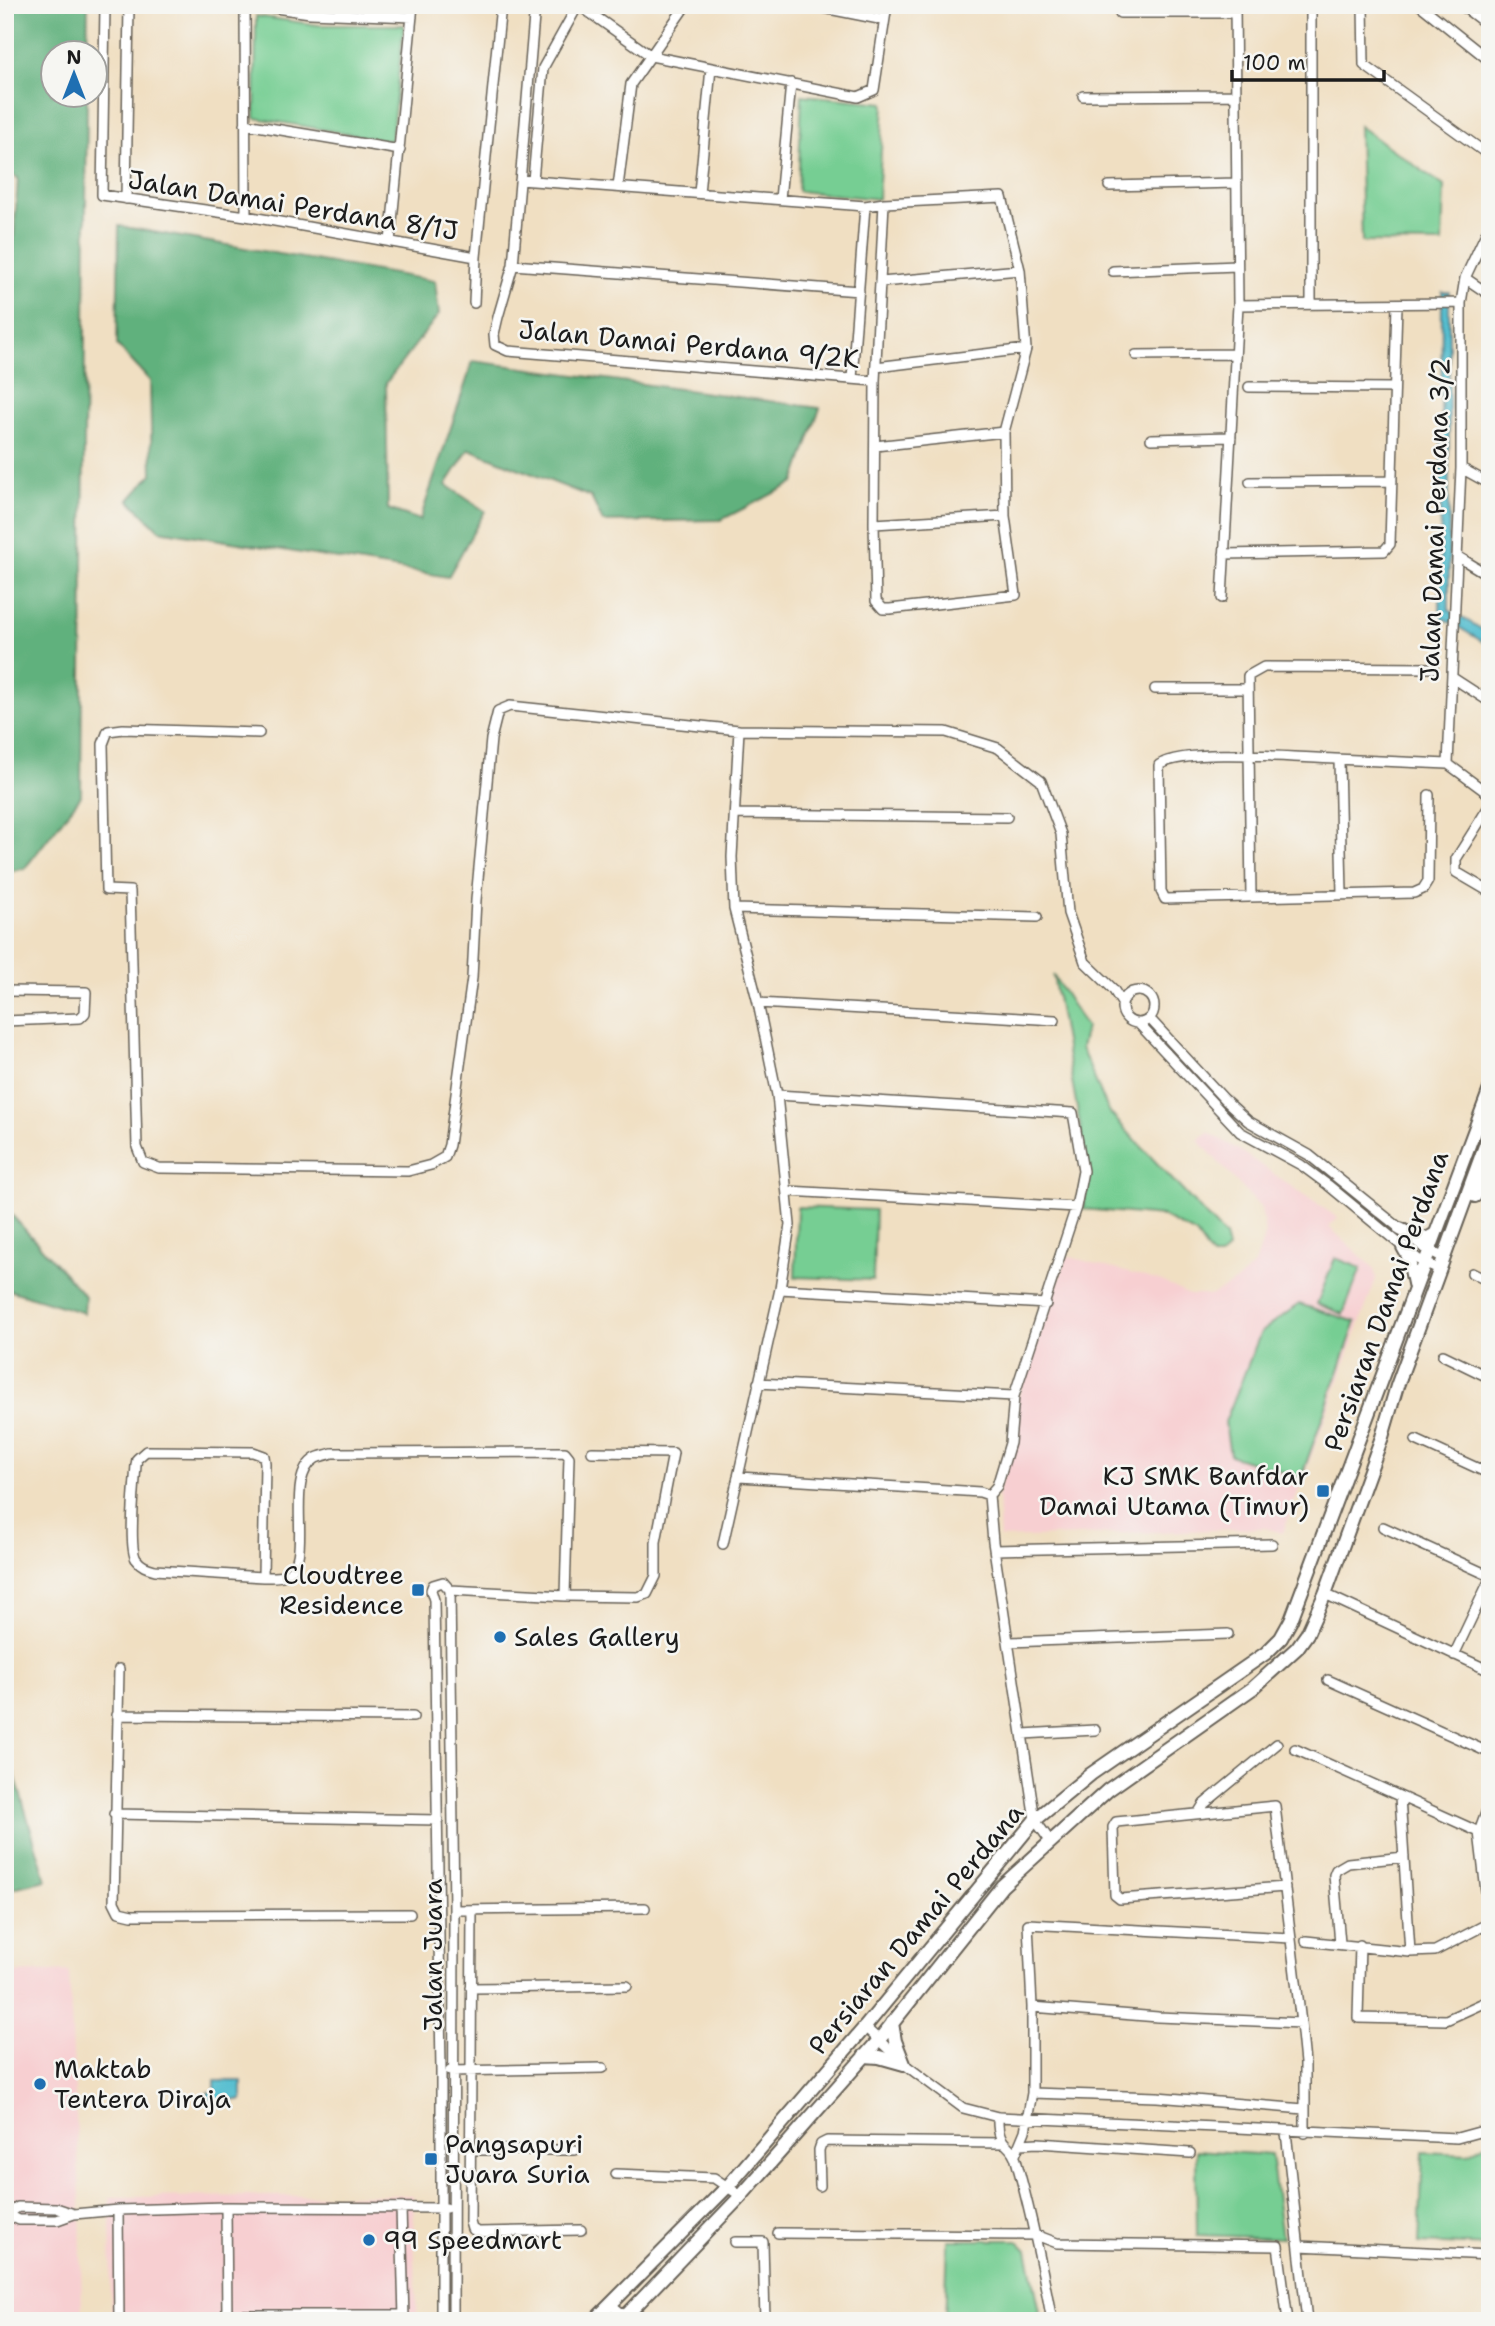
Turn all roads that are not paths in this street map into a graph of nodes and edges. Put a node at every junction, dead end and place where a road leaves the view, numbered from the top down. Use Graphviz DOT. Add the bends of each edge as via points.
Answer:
graph roads {
  1 [pos="105,5"];
  2 [pos="129,5"];
  3 [pos="245,5"];
  4 [pos="255,5"];
  5 [pos="413,5"];
  6 [pos="501,5"];
  7 [pos="535,5"];
  8 [pos="579,5"];
  9 [pos="686,5"];
  10 [pos="809,5"];
  11 [pos="887,5"];
  12 [pos="1311,5"];
  13 [pos="1363,5"];
  14 [pos="1420,5"];
  15 [pos="1461,5"];
  16 [pos="1235,9"];
  17 [pos="1120,13"];
  18 [pos="412,17"];
  19 [pos="884,20"];
  20 [pos="1490,27"];
  21 [pos="651,56"];
  22 [pos="1490,61"];
  23 [pos="711,68"];
  24 [pos="791,83"];
  25 [pos="1236,94"];
  26 [pos="1083,96"];
  27 [pos="245,124"];
  28 [pos="400,150"];
  29 [pos="1490,156"];
  30 [pos="520,180"];
  31 [pos="533,180"];
  32 [pos="1237,183"];
  33 [pos="1109,186"];
  34 [pos="618,187"];
  35 [pos="699,193"];
  36 [pos="126,199"];
  37 [pos="780,199"];
  38 [pos="883,203"];
  39 [pos="867,206"];
  40 [pos="246,215"];
  41 [pos="1490,225"];
  42 [pos="390,242"];
  43 [pos="476,257"];
  44 [pos="513,265"];
  45 [pos="1237,266"];
  46 [pos="1020,270"];
  47 [pos="1113,271"];
  48 [pos="1465,278"];
  49 [pos="881,282"];
  50 [pos="859,290"];
  51 [pos="1490,295"];
  52 [pos="474,303"];
  53 [pos="1311,303"];
  54 [pos="1456,303"];
  55 [pos="1397,304"];
  56 [pos="1238,305"];
  57 [pos="1026,349"];
  58 [pos="1235,354"];
  59 [pos="1136,355"];
  60 [pos="876,367"];
  61 [pos="852,379"];
  62 [pos="875,381"];
  63 [pos="1249,387"];
  64 [pos="1394,388"];
  65 [pos="1004,432"];
  66 [pos="1231,437"];
  67 [pos="1151,439"];
  68 [pos="875,446"];
  69 [pos="1461,468"];
  70 [pos="1392,481"];
  71 [pos="1250,482"];
  72 [pos="1490,484"];
  73 [pos="1005,516"];
  74 [pos="874,524"];
  75 [pos="1224,554"];
  76 [pos="1457,556"];
  77 [pos="1490,576"];
  78 [pos="1222,598"];
  79 [pos="1433,668"];
  80 [pos="1452,678"];
  81 [pos="1155,689"];
  82 [pos="1247,689"];
  83 [pos="1490,702"];
  84 [pos="740,730"];
  85 [pos="259,733"];
  86 [pos="1250,756"];
  87 [pos="1339,760"];
  88 [pos="1448,764"];
  89 [pos="1490,794"];
  90 [pos="1429,796"];
  91 [pos="1490,806"];
  92 [pos="735,814"];
  93 [pos="1007,817"];
  94 [pos="1490,892"];
  95 [pos="1342,894"];
  96 [pos="1251,897"];
  97 [pos="734,909"];
  98 [pos="1037,917"];
  99 [pos="1113,989"];
  100 [pos="5,991"];
  101 [pos="1131,993"];
  102 [pos="758,1003"];
  103 [pos="1122,1003"];
  104 [pos="1150,1019"];
  105 [pos="1055,1020"];
  106 [pos="5,1021"];
  107 [pos="1139,1024"];
  108 [pos="1490,1089"];
  109 [pos="777,1095"];
  110 [pos="1490,1132"];
  111 [pos="1490,1157"];
  112 [pos="788,1191"];
  113 [pos="1076,1207"];
  114 [pos="1400,1229"];
  115 [pos="1436,1233"];
  116 [pos="1403,1247"];
  117 [pos="1427,1258"];
  118 [pos="1441,1263"];
  119 [pos="1472,1273"];
  120 [pos="1490,1282"];
  121 [pos="1434,1284"];
  122 [pos="1415,1288"];
  123 [pos="780,1289"];
  124 [pos="1046,1304"];
  125 [pos="1443,1355"];
  126 [pos="1490,1378"];
  127 [pos="758,1383"];
  128 [pos="1014,1396"];
  129 [pos="1416,1440"];
  130 [pos="592,1452"];
  131 [pos="1490,1474"];
  132 [pos="739,1477"];
  133 [pos="989,1495"];
  134 [pos="1383,1527"];
  135 [pos="723,1544"];
  136 [pos="1272,1544"];
  137 [pos="995,1550"];
  138 [pos="263,1577"];
  139 [pos="1490,1578"];
  140 [pos="450,1590"];
  141 [pos="1325,1594"];
  142 [pos="565,1596"];
  143 [pos="434,1600"];
  144 [pos="1228,1634"];
  145 [pos="1009,1642"];
  146 [pos="1454,1655"];
  147 [pos="1245,1668"];
  148 [pos="119,1669"];
  149 [pos="1490,1671"];
  150 [pos="1328,1681"];
  151 [pos="1253,1688"];
  152 [pos="117,1715"];
  153 [pos="414,1717"];
  154 [pos="1096,1731"];
  155 [pos="1023,1734"];
  156 [pos="1278,1744"];
  157 [pos="1295,1749"];
  158 [pos="1490,1753"];
  159 [pos="1400,1797"];
  160 [pos="1490,1802"];
  161 [pos="1199,1812"];
  162 [pos="114,1814"];
  163 [pos="438,1820"];
  164 [pos="1035,1820"];
  165 [pos="1479,1832"];
  166 [pos="1050,1841"];
  167 [pos="1404,1857"];
  168 [pos="1285,1887"];
  169 [pos="645,1908"];
  170 [pos="454,1910"];
  171 [pos="472,1910"];
  172 [pos="410,1914"];
  173 [pos="1489,1924"];
  174 [pos="1291,1938"];
  175 [pos="1307,1941"];
  176 [pos="1340,1943"];
  177 [pos="1360,1945"];
  178 [pos="1410,1952"];
  179 [pos="626,1986"];
  180 [pos="471,1988"];
  181 [pos="1490,2000"];
  182 [pos="1032,2007"];
  183 [pos="892,2023"];
  184 [pos="1301,2023"];
  185 [pos="865,2027"];
  186 [pos="879,2040"];
  187 [pos="864,2056"];
  188 [pos="904,2064"];
  189 [pos="603,2068"];
  190 [pos="441,2071"];
  191 [pos="453,2071"];
  192 [pos="472,2071"];
  193 [pos="1032,2093"];
  194 [pos="1304,2109"];
  195 [pos="998,2117"];
  196 [pos="1026,2117"];
  197 [pos="1490,2129"];
  198 [pos="1286,2132"];
  199 [pos="1305,2133"];
  200 [pos="1002,2143"];
  201 [pos="1020,2144"];
  202 [pos="472,2150"];
  203 [pos="575,2150"];
  204 [pos="1190,2153"];
  205 [pos="1015,2155"];
  206 [pos="615,2174"];
  207 [pos="729,2186"];
  208 [pos="820,2186"];
  209 [pos="741,2196"];
  210 [pos="226,2207"];
  211 [pos="401,2208"];
  212 [pos="452,2208"];
  213 [pos="440,2209"];
  214 [pos="118,2210"];
  215 [pos="7,2214"];
  216 [pos="581,2230"];
  217 [pos="778,2233"];
  218 [pos="1036,2235"];
  219 [pos="735,2242"];
  220 [pos="1298,2246"];
  221 [pos="1490,2255"];
  222 [pos="610,2304"];
  223 [pos="227,2318"];
  224 [pos="404,2318"];
  225 [pos="625,2319"];
  226 [pos="119,2321"];
  227 [pos="441,2321"];
  228 [pos="453,2321"];
  229 [pos="594,2321"];
  230 [pos="765,2321"];
  231 [pos="1052,2321"];
  232 [pos="1288,2321"];
  233 [pos="1307,2321"];
  1 -- 36 [label="street, Jalan Damai Perdana 8/1J" via="102,195"];
  2 -- 36 [label="street"];
  3 -- 27 [label="street"];
  4 -- 18 [label="street" via="310,13"];
  5 -- 18 [label="street"];
  6 -- 43 [label="street, Jalan Damai Perdana 8/1J"];
  7 -- 30 [label="street"];
  8 -- 21 [label="street"];
  8 -- 31 [label="street" via="543,68"];
  9 -- 21 [label="street"];
  10 -- 19 [label="street"];
  11 -- 19 [label="street"];
  12 -- 53 [label="street"];
  13 -- 29 [label="street" via="1364,65"];
  14 -- 22 [label="street"];
  15 -- 20 [label="street"];
  16 -- 17 [label="street"];
  16 -- 25 [label="street"];
  18 -- 28 [label="street"];
  19 -- 24 [label="street" via="874,90 858,97"];
  21 -- 23 [label="street"];
  21 -- 34 [label="street" via="631,84"];
  23 -- 24 [label="street"];
  23 -- 35 [label="street"];
  24 -- 37 [label="street"];
  25 -- 26 [label="street"];
  25 -- 32 [label="street"];
  27 -- 28 [label="street"];
  27 -- 40 [label="street"];
  28 -- 42 [label="street"];
  30 -- 31 [label="street"];
  30 -- 44 [label="street"];
  31 -- 34 [label="street"];
  32 -- 33 [label="street"];
  32 -- 45 [label="street"];
  34 -- 35 [label="street"];
  35 -- 37 [label="street"];
  36 -- 40 [label="street, Jalan Damai Perdana 8/1J"];
  37 -- 39 [label="street"];
  38 -- 39 [label="street"];
  38 -- 46 [label="street" via="1002,197"];
  38 -- 49 [label="street"];
  39 -- 50 [label="street"];
  40 -- 42 [label="street, Jalan Damai Perdana 8/1J"];
  41 -- 48 [label="street, Jalan Damai Perdana 3/2"];
  42 -- 43 [label="street, Jalan Damai Perdana 8/1J"];
  43 -- 52 [label="street"];
  44 -- 50 [label="street"];
  44 -- 61 [label="street, Jalan Damai Perdana 9/2K" via="494,334 500,349"];
  45 -- 47 [label="street"];
  45 -- 56 [label="street"];
  46 -- 49 [label="street"];
  46 -- 57 [label="street"];
  48 -- 51 [label="street"];
  48 -- 54 [label="street, Jalan Damai Perdana 3/2"];
  49 -- 60 [label="street"];
  50 -- 61 [label="street"];
  53 -- 55 [label="street"];
  53 -- 56 [label="street"];
  54 -- 55 [label="street"];
  54 -- 69 [label="street, Jalan Damai Perdana 3/2"];
  55 -- 64 [label="street"];
  56 -- 58 [label="street"];
  57 -- 60 [label="street"];
  57 -- 65 [label="street"];
  58 -- 59 [label="street"];
  58 -- 66 [label="street"];
  60 -- 62 [label="street"];
  61 -- 62 [label="street, Jalan Damai Perdana 9/2K"];
  62 -- 68 [label="street"];
  63 -- 64 [label="street"];
  64 -- 70 [label="street"];
  65 -- 68 [label="street"];
  65 -- 73 [label="street"];
  66 -- 67 [label="street"];
  66 -- 75 [label="street"];
  68 -- 74 [label="street"];
  69 -- 72 [label="street"];
  69 -- 76 [label="street, Jalan Damai Perdana 3/2"];
  70 -- 71 [label="street"];
  70 -- 75 [label="street" via="1390,544 1384,551"];
  73 -- 74 [label="street"];
  73 -- 74 [label="street" via="1016,595 890,609 877,605"];
  75 -- 78 [label="street"];
  76 -- 77 [label="street"];
  76 -- 80 [label="street, Jalan Damai Perdana 3/2"];
  79 -- 82 [label="street" via="1264,667 1248,676"];
  80 -- 83 [label="street"];
  80 -- 88 [label="street, Jalan Damai Perdana 3/2"];
  81 -- 82 [label="street"];
  82 -- 86 [label="street"];
  84 -- 85 [label="street" via="529,707 510,706 498,712 491,739 472,978 445,1157 408,1171 159,1168 143,1162 137,1146 130,891 106,890 103,744 108,731 123,729"];
  84 -- 92 [label="street"];
  84 -- 99 [label="street" via="946,732 998,748 1041,781 1061,834 1068,912 1086,962"];
  86 -- 87 [label="street"];
  86 -- 96 [label="street"];
  86 -- 96 [label="street" via="1169,758 1159,765 1161,891 1165,899"];
  87 -- 88 [label="street"];
  87 -- 95 [label="street"];
  88 -- 89 [label="street"];
  90 -- 95 [label="street" via="1428,881 1423,889"];
  91 -- 94 [label="street" via="1456,859 1456,872"];
  92 -- 93 [label="street"];
  92 -- 97 [label="street"];
  95 -- 96 [label="street"];
  97 -- 98 [label="street"];
  97 -- 102 [label="street"];
  99 -- 101 [label="street"];
  99 -- 103 [label="street"];
  100 -- 106 [label="street" via="86,992 85,1013 80,1018"];
  101 -- 103 [label="street"];
  101 -- 104 [label="street" via="1146,993 1153,999"];
  102 -- 105 [label="street"];
  102 -- 109 [label="street"];
  103 -- 107 [label="street" via="1124,1016"];
  104 -- 107 [label="street"];
  104 -- 114 [label="street" via="1248,1121 1309,1155"];
  107 -- 116 [label="street" via="1240,1132 1301,1165"];
  108 -- 115 [label="main road, Persiaran Damai Perdana"];
  109 -- 112 [label="street"];
  109 -- 113 [label="street" via="1073,1113 1083,1171"];
  110 -- 118 [label="main road, Persiaran Damai Perdana"];
  111 -- 121 [label="main road, Persiaran Damai Perdana" via="1451,1263"];
  112 -- 113 [label="street"];
  112 -- 123 [label="street" via="790,1225"];
  113 -- 124 [label="street"];
  114 -- 115 [label="main road" via="1419,1240"];
  114 -- 117 [label="street"];
  115 -- 117 [label="main road, Persiaran Damai Perdana"];
  116 -- 117 [label="street"];
  116 -- 122 [label="main road"];
  117 -- 118 [label="street"];
  117 -- 122 [label="main road, Persiaran Damai Perdana"];
  118 -- 121 [label="main road, Persiaran Damai Perdana"];
  119 -- 120 [label="street"];
  121 -- 141 [label="main road, Persiaran Damai Perdana"];
  122 -- 147 [label="main road, Persiaran Damai Perdana" via="1292,1620 1275,1644"];
  123 -- 124 [label="street"];
  123 -- 127 [label="street"];
  124 -- 128 [label="street"];
  125 -- 126 [label="street"];
  127 -- 128 [label="street"];
  127 -- 132 [label="street"];
  128 -- 133 [label="street" via="1010,1443 997,1486"];
  129 -- 131 [label="street"];
  130 -- 142 [label="street" via="673,1453 656,1542 656,1576 647,1594 638,1597"];
  132 -- 133 [label="street"];
  132 -- 135 [label="street"];
  133 -- 137 [label="street"];
  134 -- 139 [label="street"];
  136 -- 137 [label="street"];
  137 -- 145 [label="street"];
  138 -- 138 [label="street" via="155,1570 137,1561 133,1542 136,1465 141,1454 253,1452 264,1456"];
  138 -- 142 [label="street" via="285,1576 293,1570 300,1543 300,1488 305,1470 315,1458 332,1453 563,1452 569,1457"];
  139 -- 146 [label="street"];
  140 -- 142 [label="street"];
  140 -- 143 [label="street" via="448,1599"];
  140 -- 143 [label="street" via="443,1582 433,1585"];
  140 -- 170 [label="street, Jalan Juara"];
  141 -- 146 [label="street"];
  141 -- 151 [label="main road, Persiaran Damai Perdana" via="1297,1648"];
  143 -- 163 [label="street, Jalan Juara"];
  144 -- 145 [label="street"];
  145 -- 155 [label="street"];
  146 -- 149 [label="street"];
  147 -- 151 [label="main road" via="1240,1684"];
  147 -- 164 [label="main road, Persiaran Damai Perdana" via="1091,1774"];
  148 -- 152 [label="street"];
  150 -- 158 [label="street"];
  151 -- 166 [label="main road, Persiaran Damai Perdana" via="1108,1790"];
  152 -- 153 [label="street"];
  152 -- 162 [label="street"];
  154 -- 155 [label="street"];
  155 -- 164 [label="street"];
  156 -- 161 [label="street"];
  157 -- 159 [label="street"];
  159 -- 165 [label="street"];
  159 -- 167 [label="street"];
  160 -- 165 [label="street"];
  161 -- 168 [label="street" via="1275,1806"];
  161 -- 168 [label="street" via="1116,1822 1115,1895 1120,1899"];
  162 -- 163 [label="street"];
  162 -- 172 [label="street" via="114,1902 119,1912"];
  163 -- 190 [label="street, Jalan Juara"];
  164 -- 166 [label="street"];
  164 -- 185 [label="main road, Persiaran Damai Perdana"];
  165 -- 173 [label="street"];
  166 -- 183 [label="main road, Persiaran Damai Perdana" via="1002,1886"];
  167 -- 176 [label="street" via="1341,1865 1334,1875"];
  167 -- 178 [label="street"];
  168 -- 174 [label="street"];
  169 -- 171 [label="street"];
  170 -- 171 [label="street"];
  170 -- 191 [label="street, Jalan Juara"];
  171 -- 180 [label="street"];
  173 -- 178 [label="street" via="1435,1951"];
  174 -- 182 [label="street" via="1028,1924"];
  174 -- 184 [label="street"];
  175 -- 176 [label="street"];
  176 -- 177 [label="street"];
  177 -- 178 [label="street"];
  177 -- 181 [label="street" via="1358,2018 1446,2020"];
  179 -- 180 [label="street"];
  180 -- 192 [label="street"];
  182 -- 184 [label="street"];
  182 -- 193 [label="street"];
  183 -- 186 [label="main road, Persiaran Damai Perdana"];
  183 -- 188 [label="main road"];
  184 -- 194 [label="street"];
  185 -- 186 [label="street"];
  185 -- 207 [label="main road, Persiaran Damai Perdana"];
  186 -- 187 [label="main road, Persiaran Damai Perdana"];
  186 -- 188 [label="street"];
  187 -- 188 [label="main road"];
  187 -- 209 [label="main road, Persiaran Damai Perdana"];
  188 -- 195 [label="street" via="963,2108"];
  189 -- 192 [label="street"];
  190 -- 191 [label="street"];
  190 -- 213 [label="street, Jalan Juara"];
  191 -- 192 [label="street"];
  191 -- 212 [label="street, Jalan Juara"];
  192 -- 202 [label="street"];
  193 -- 194 [label="street"];
  193 -- 196 [label="street"];
  194 -- 199 [label="street"];
  195 -- 196 [label="street"];
  195 -- 200 [label="street"];
  196 -- 198 [label="street"];
  196 -- 201 [label="street"];
  197 -- 199 [label="street" via="1457,2138"];
  198 -- 199 [label="street"];
  198 -- 220 [label="street"];
  200 -- 205 [label="street"];
  200 -- 208 [label="street" via="827,2141 819,2150"];
  201 -- 204 [label="street"];
  201 -- 205 [label="street"];
  202 -- 203 [label="street"];
  202 -- 216 [label="street" via="472,2229"];
  205 -- 218 [label="street"];
  206 -- 207 [label="street" via="714,2178"];
  207 -- 209 [label="street"];
  207 -- 222 [label="main road, Persiaran Damai Perdana"];
  209 -- 225 [label="main road, Persiaran Damai Perdana"];
  210 -- 211 [label="street"];
  210 -- 214 [label="street"];
  210 -- 223 [label="street"];
  211 -- 213 [label="street"];
  211 -- 224 [label="street"];
  212 -- 213 [label="street"];
  212 -- 228 [label="street, Jalan Juara"];
  213 -- 227 [label="street, Jalan Juara"];
  214 -- 215 [label="street" via="74,2214 56,2207 18,2207"];
  214 -- 226 [label="street"];
  217 -- 218 [label="street"];
  218 -- 231 [label="street"];
  218 -- 232 [label="street" via="1057,2243 1278,2246"];
  219 -- 230 [label="street" via="763,2242"];
  220 -- 221 [label="street"];
  220 -- 233 [label="street"];
  222 -- 225 [label="street"];
  222 -- 229 [label="main road, Persiaran Damai Perdana"];
  223 -- 224 [label="street"];
}
